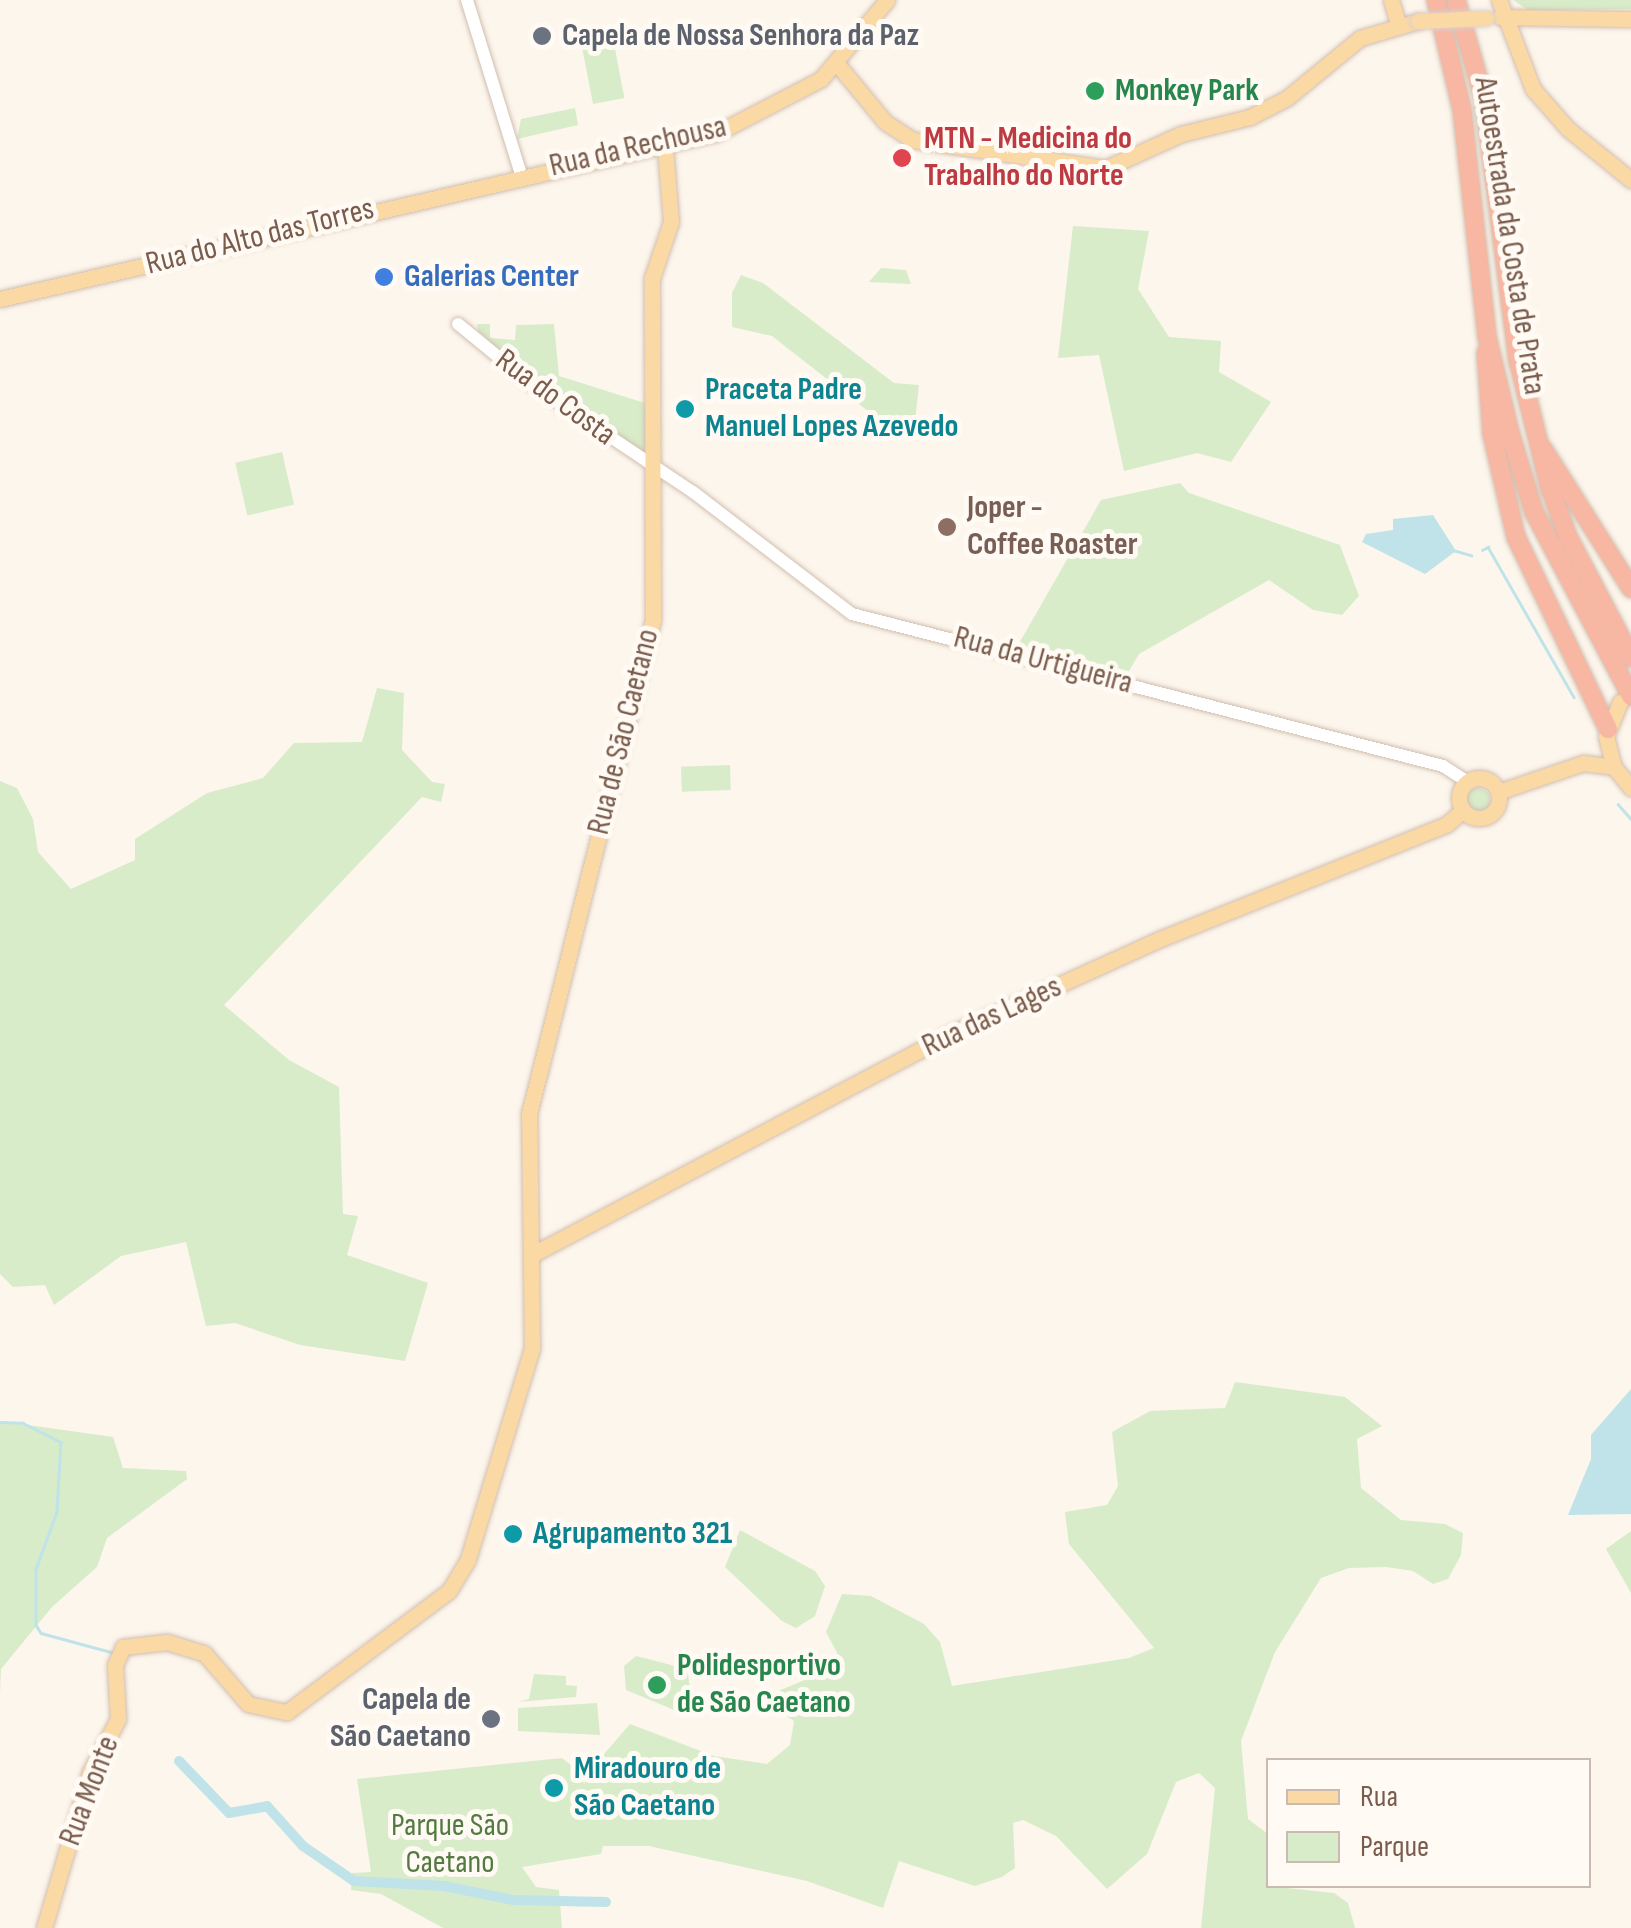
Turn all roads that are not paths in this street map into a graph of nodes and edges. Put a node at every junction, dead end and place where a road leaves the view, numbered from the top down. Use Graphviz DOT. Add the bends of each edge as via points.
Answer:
graph roads {
  1 [pos="467,0"];
  2 [pos="887,0"];
  3 [pos="1391,0"];
  4 [pos="1436,0"];
  5 [pos="1456,0"];
  6 [pos="1499,0"];
  7 [pos="1506,16"];
  8 [pos="1631,19"];
  9 [pos="1398,24"];
  10 [pos="838,65"];
  11 [pos="665,148"];
  12 [pos="520,174"];
  13 [pos="1631,180"];
  14 [pos="0,299"];
  15 [pos="458,324"];
  16 [pos="1487,337"];
  17 [pos="1538,442"];
  18 [pos="655,469"];
  19 [pos="1631,588"];
  20 [pos="1631,657"];
  21 [pos="1625,699"];
  22 [pos="1607,733"];
  23 [pos="1583,763"];
  24 [pos="1614,767"];
  25 [pos="1468,782"];
  26 [pos="1631,788"];
  27 [pos="1498,792"];
  28 [pos="1463,810"];
  29 [pos="535,1253"];
  30 [pos="44,1928"];
  1 -- 12 [label="street"];
  2 -- 10 [label="main road, Rua da Rechousa"];
  3 -- 9 [label="main road"];
  4 -- 16 [label="highway, Autoestrada da Costa de Prata" via="1462,110"];
  5 -- 17 [label="highway, Autoestrada da Costa de Prata" via="1484,100 1511,318"];
  6 -- 7 [label="main road"];
  7 -- 8 [label="main road"];
  7 -- 9 [label="main road, bridge"];
  7 -- 13 [label="main road" via="1533,90 1568,129"];
  9 -- 10 [label="main road" via="1360,38 1287,98 1250,117 1180,134 1106,168 913,140 885,122"];
  10 -- 11 [label="main road, Rua da Rechousa" via="766,111"];
  11 -- 12 [label="main road, Rua da Rechousa"];
  11 -- 18 [label="main road, Rua de São Caetano" via="671,222 652,278"];
  12 -- 14 [label="main road, Rua do Alto das Torres"];
  15 -- 18 [label="street, Rua do Costa"];
  16 -- 21 [label="highway, Autoestrada da Costa de Prata" via="1534,512"];
  16 -- 22 [label="highway" via="1489,416 1516,537"];
  17 -- 19 [label="highway"];
  17 -- 20 [label="highway, Autoestrada da Costa de Prata" via="1568,537"];
  18 -- 25 [label="street, Rua da Urtigueira" via="852,614 1443,766"];
  18 -- 29 [label="main road, Rua de São Caetano" via="653,620 529,1114"];
  21 -- 22 [label="main road"];
  22 -- 23 [label="main road"];
  22 -- 24 [label="main road"];
  23 -- 24 [label="main road, Rua das Lages"];
  23 -- 27 [label="main road, Rua das Lages"];
  24 -- 26 [label="main road"];
  25 -- 27 [label="main road" via="1486,780"];
  25 -- 28 [label="main road" via="1460,792"];
  27 -- 28 [label="main road, Rua das Lages" via="1495,810 1486,817"];
  28 -- 29 [label="main road, Rua das Lages" via="1447,824 1160,939 955,1032"];
  29 -- 30 [label="main road, Rua Monte" via="532,1348 461,1577 323,1691 287,1712 248,1704 204,1654 166,1642 123,1647 115,1665 118,1720 90,1772"];
}
